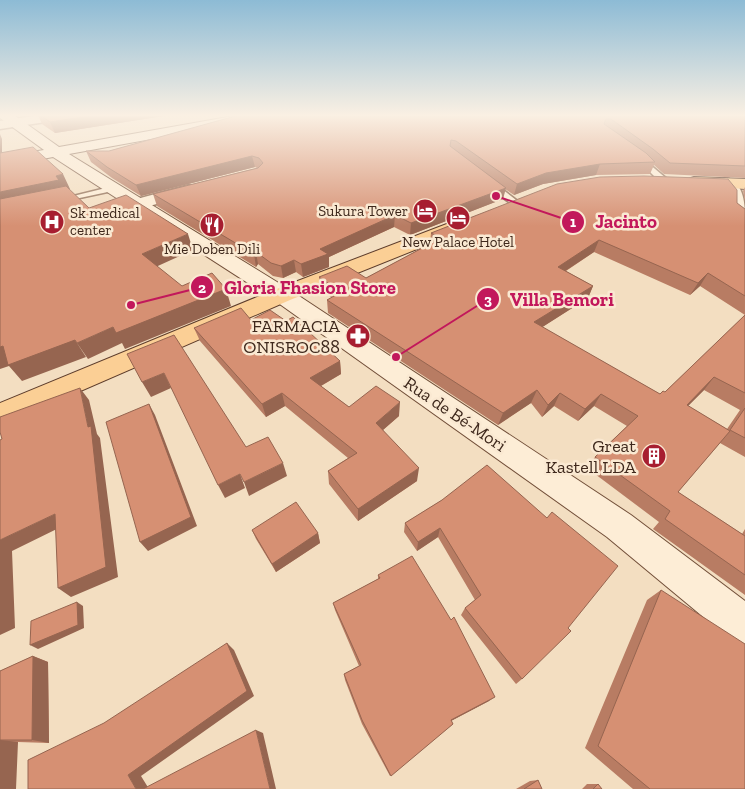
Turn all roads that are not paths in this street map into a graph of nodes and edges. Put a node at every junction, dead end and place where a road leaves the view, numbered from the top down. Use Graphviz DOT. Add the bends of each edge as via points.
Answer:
graph roads {
  1 [pos="56,152"];
  2 [pos="636,155"];
  3 [pos="0,162"];
  4 [pos="480,176"];
  5 [pos="639,180"];
  6 [pos="664,181"];
  7 [pos="726,183"];
  8 [pos="745,184"];
  9 [pos="208,185"];
  10 [pos="114,188"];
  11 [pos="524,200"];
  12 [pos="48,203"];
  13 [pos="139,204"];
  14 [pos="745,216"];
  15 [pos="282,295"];
  16 [pos="0,415"];
  17 [pos="745,626"];
  1 -- 3 [label="main road"];
  1 -- 10 [label="main road, Rua de Bé-Mori"];
  2 -- 6 [label="lane"];
  4 -- 11 [label="lane"];
  5 -- 6 [label="main road"];
  6 -- 7 [label="main road"];
  7 -- 8 [label="main road"];
  7 -- 14 [label="street" via="740,201 740,213"];
  9 -- 13 [label="street"];
  10 -- 12 [label="lane"];
  10 -- 13 [label="main road, Rua de Bé-Mori"];
  11 -- 15 [label="main road"];
  13 -- 15 [label="main road, Rua de Bé-Mori"];
  15 -- 16 [label="main road"];
  15 -- 17 [label="main road, Rua de Bé-Mori" via="619,526"];
}
